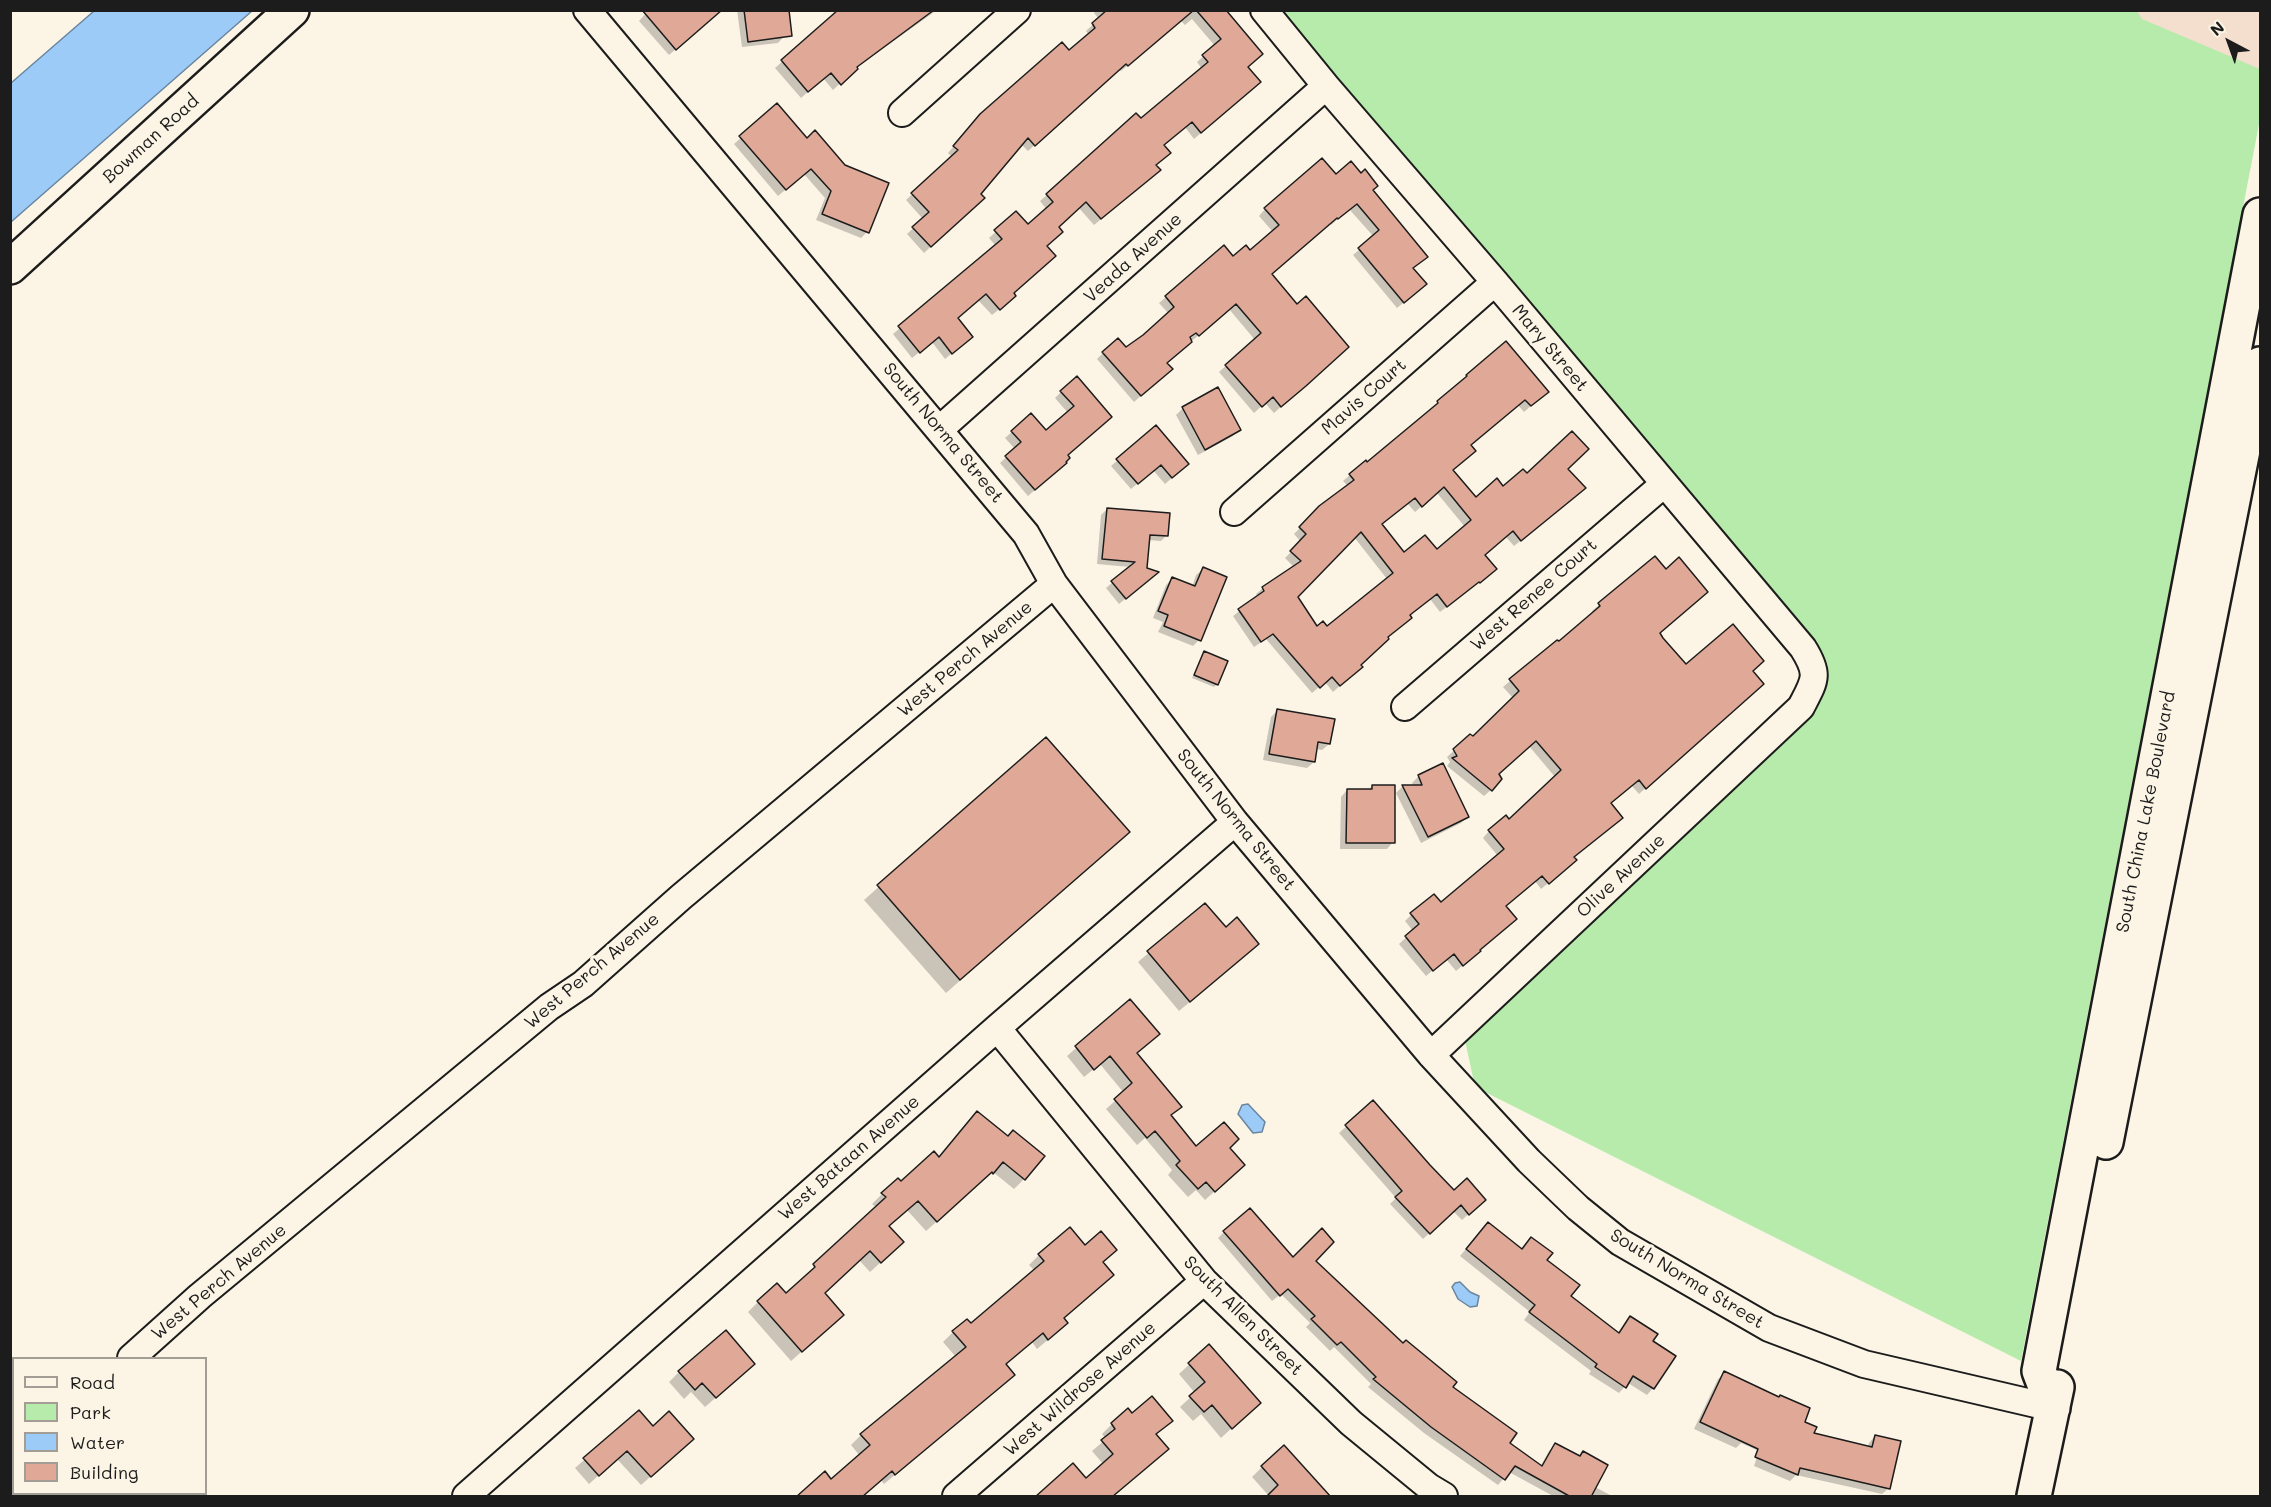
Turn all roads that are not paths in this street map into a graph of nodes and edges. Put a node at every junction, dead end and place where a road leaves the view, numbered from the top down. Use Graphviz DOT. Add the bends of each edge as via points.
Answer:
graph roads {
  1 [pos="292,10"];
  2 [pos="587,10"];
  3 [pos="1017,10"];
  4 [pos="1264,10"];
  5 [pos="1326,86"];
  6 [pos="902,113"];
  7 [pos="2260,215"];
  8 [pos="10,267"];
  9 [pos="1495,282"];
  10 [pos="2260,364"];
  11 [pos="940,429"];
  12 [pos="1664,484"];
  13 [pos="1234,512"];
  14 [pos="1054,584"];
  15 [pos="1808,694"];
  16 [pos="1405,707"];
  17 [pos="1235,822"];
  18 [pos="997,1028"];
  19 [pos="1431,1055"];
  20 [pos="1204,1281"];
  21 [pos="132,1357"];
  22 [pos="2053,1408"];
  23 [pos="1431,1493"];
  24 [pos="466,1497"];
  25 [pos="956,1497"];
  26 [pos="2034,1497"];
  1 -- 8 [label="main road, Bowman Road"];
  2 -- 11 [label="street, South Norma Street"];
  3 -- 6 [label="street"];
  4 -- 5 [label="street, Mary Street"];
  5 -- 9 [label="street, Mary Street"];
  5 -- 11 [label="street, Veada Avenue"];
  7 -- 22 [label="main road, South China Lake Boulevard" via="2039,1371"];
  9 -- 12 [label="street, Mary Street"];
  9 -- 13 [label="street, Mavis Court"];
  10 -- 22 [label="main road, South China Lake Boulevard"];
  11 -- 14 [label="street, South Norma Street" via="1026,534"];
  12 -- 15 [label="street, Mary Street" via="1803,648 1812,663 1815,682"];
  12 -- 16 [label="street, West Renee Court"];
  14 -- 17 [label="street, South Norma Street"];
  14 -- 21 [label="street, West Perch Avenue" via="690,889 583,984 540,1014 200,1296"];
  15 -- 19 [label="street, Olive Avenue" via="1801,707"];
  17 -- 18 [label="street, West Bataan Avenue"];
  17 -- 19 [label="street, South Norma Street"];
  18 -- 20 [label="street, South Allen Street"];
  18 -- 24 [label="street, West Bataan Avenue"];
  19 -- 22 [label="street, South Norma Street" via="1528,1161 1611,1235 1769,1328 1864,1364"];
  20 -- 23 [label="street, South Allen Street" via="1351,1423"];
  20 -- 25 [label="street, West Wildrose Avenue"];
  22 -- 26 [label="main road, South China Lake Boulevard"];
}
